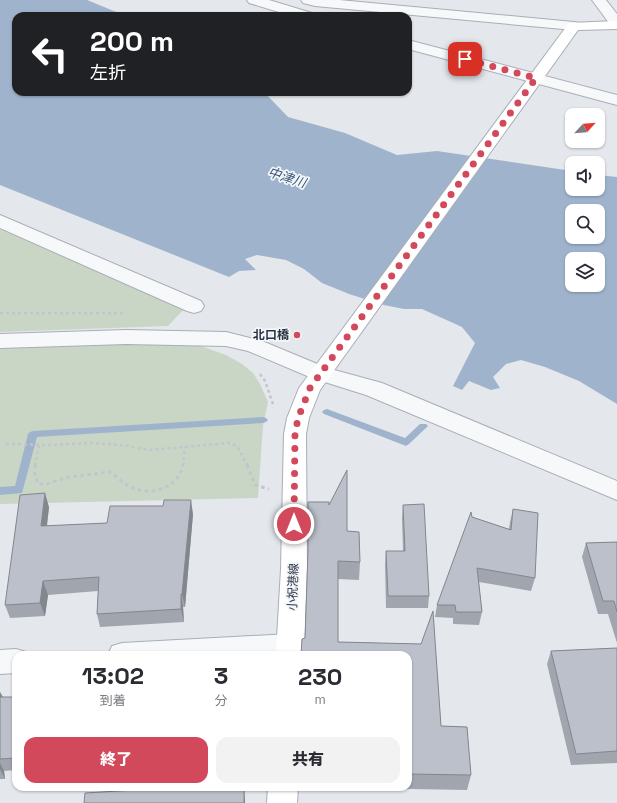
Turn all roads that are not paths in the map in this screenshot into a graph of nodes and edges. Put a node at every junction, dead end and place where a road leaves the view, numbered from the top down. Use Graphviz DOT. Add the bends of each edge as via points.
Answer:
graph roads {
  1 [pos="254,0"];
  2 [pos="308,0"];
  3 [pos="599,0"];
  4 [pos="294,12"];
  5 [pos="617,25"];
  6 [pos="574,26"];
  7 [pos="412,45"];
  8 [pos="534,81"];
  9 [pos="617,100"];
  10 [pos="0,221"];
  11 [pos="194,306"];
  12 [pos="0,341"];
  13 [pos="324,368"];
  14 [pos="617,491"];
  15 [pos="290,650"];
  16 [pos="256,651"];
  17 [pos="12,661"];
  18 [pos="0,662"];
  19 [pos="283,791"];
  20 [pos="282,803"];
  1 -- 4 [label="street"];
  2 -- 6 [label="street"];
  3 -- 5 [label="street"];
  5 -- 6 [label="main road"];
  6 -- 8 [label="main road, 小祝港線"];
  7 -- 8 [label="street"];
  8 -- 9 [label="street"];
  8 -- 13 [label="main road, 小祝港線"];
  10 -- 11 [label="street"];
  12 -- 13 [label="street" via="126,337 226,339"];
  13 -- 14 [label="street"];
  13 -- 15 [label="main road, 小祝港線" via="303,403 295,434 294,569"];
  15 -- 16 [label="street"];
  17 -- 18 [label="street"];
  19 -- 20 [label="main road"];
}
